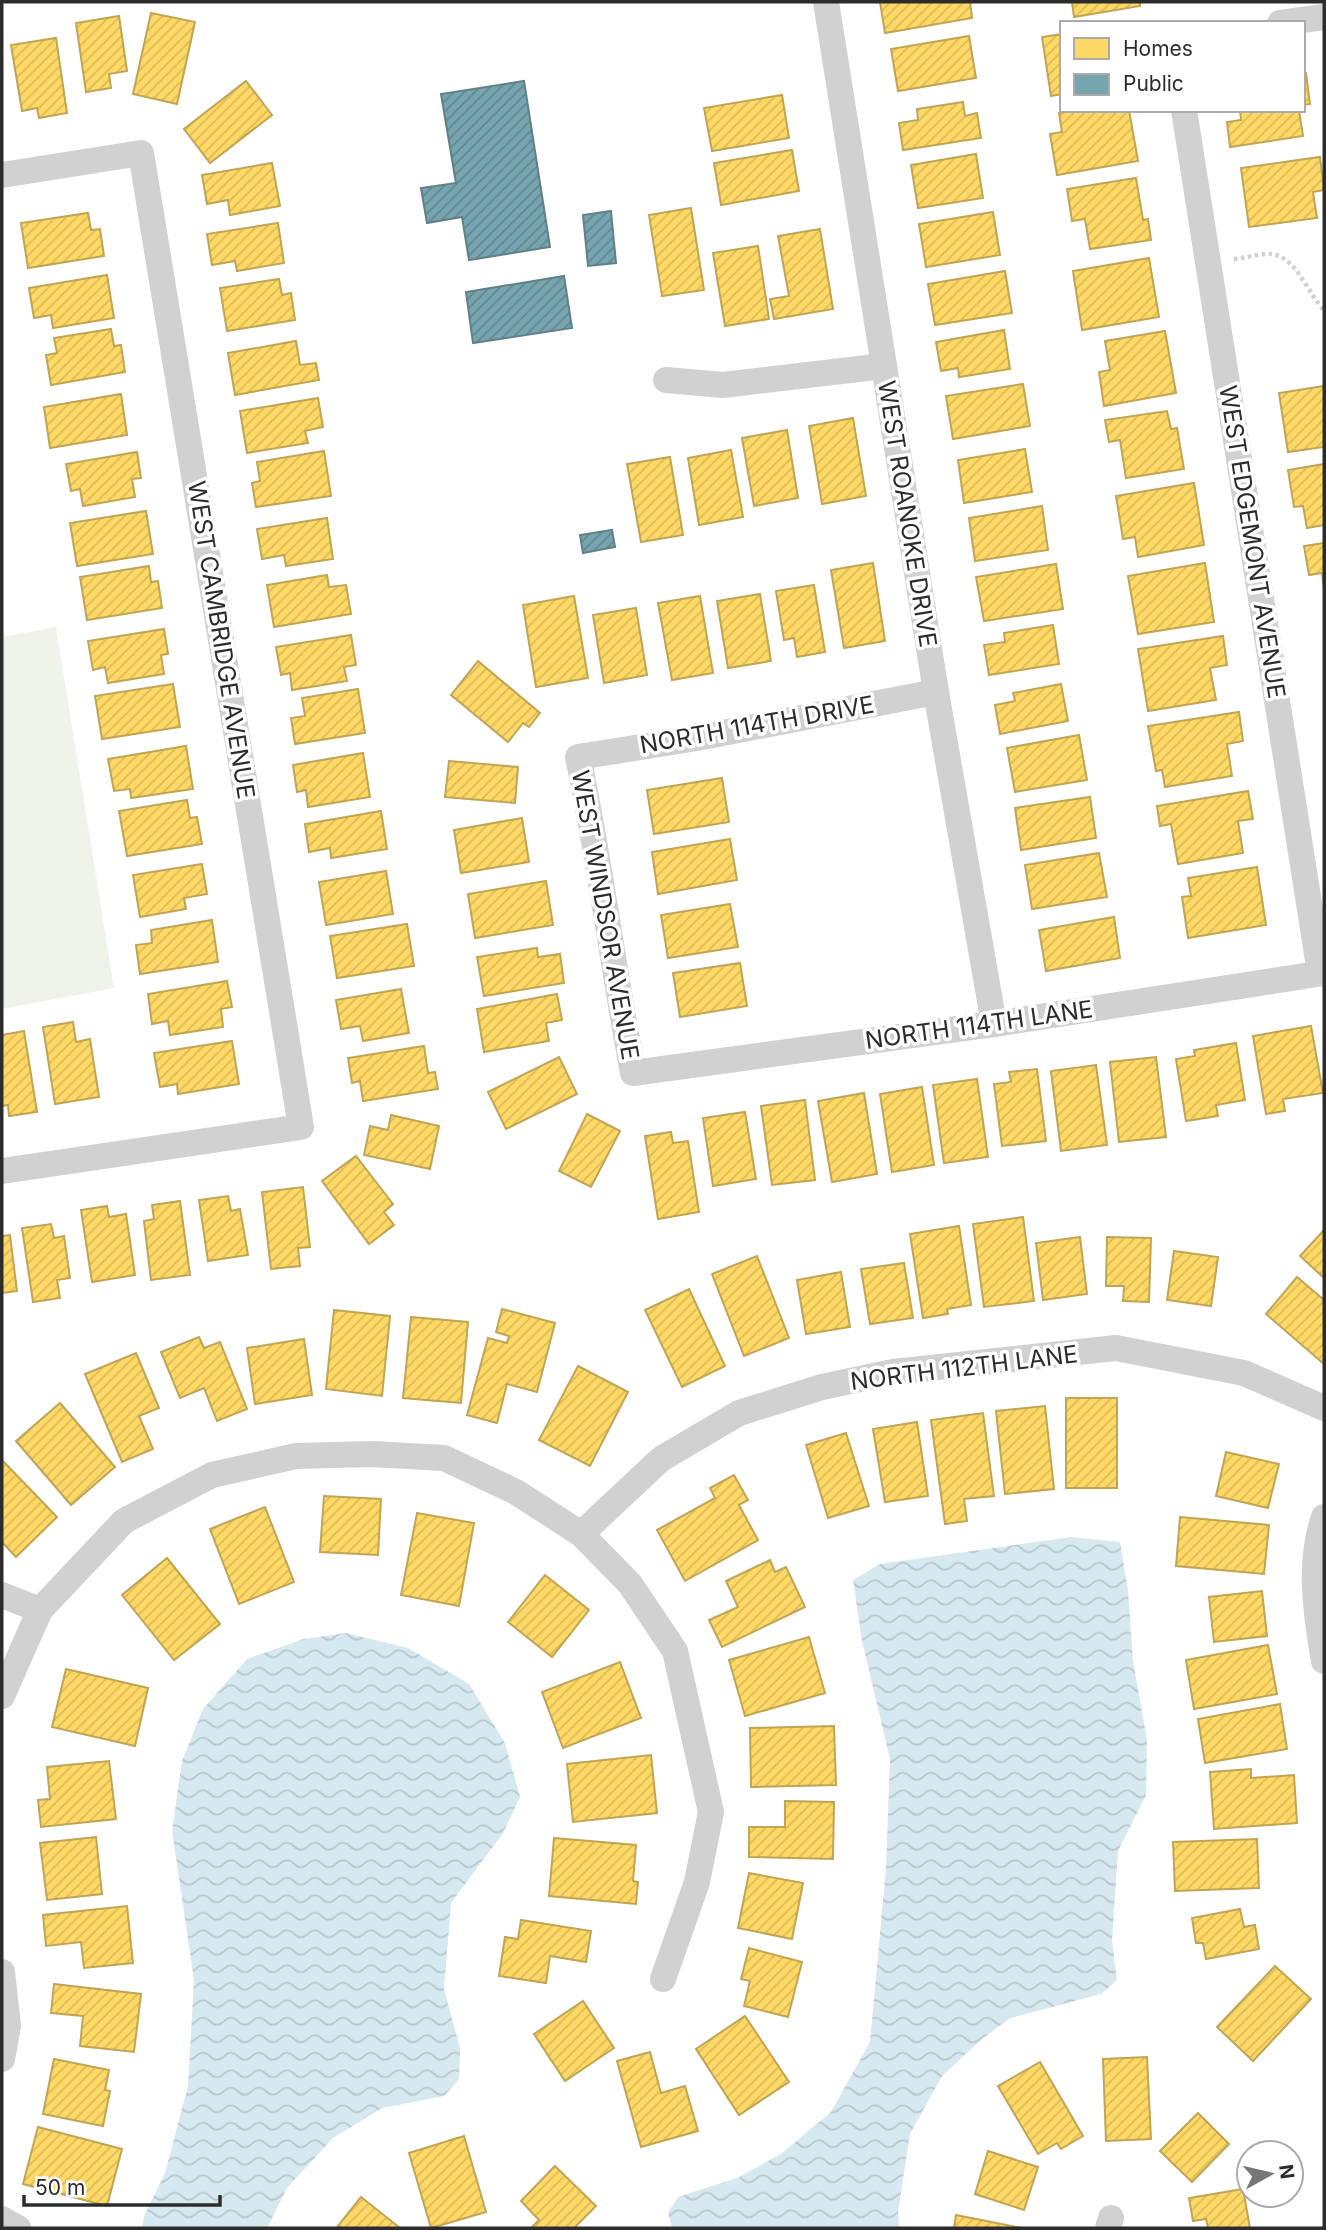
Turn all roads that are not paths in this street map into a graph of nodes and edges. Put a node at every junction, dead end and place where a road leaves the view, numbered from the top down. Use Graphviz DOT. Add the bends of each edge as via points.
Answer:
graph roads {
  1 [pos="826,2"];
  2 [pos="1324,17"];
  3 [pos="1295,21"];
  4 [pos="1184,112"];
  5 [pos="2,175"];
  6 [pos="884,366"];
  7 [pos="666,380"];
  8 [pos="936,692"];
  9 [pos="578,757"];
  10 [pos="1322,973"];
  11 [pos="994,1024"];
  12 [pos="633,1073"];
  13 [pos="2,1171"];
  14 [pos="1324,1408"];
  15 [pos="1324,1517"];
  16 [pos="581,1534"];
  17 [pos="2,1595"];
  18 [pos="40,1610"];
  19 [pos="1324,1661"];
  20 [pos="2,1696"];
  21 [pos="2,1972"];
  22 [pos="663,1979"];
  23 [pos="2,2059"];
  24 [pos="2,2219"];
  25 [pos="18,2228"];
  1 -- 6 [label="street, WEST ROANOKE DRIVE"];
  2 -- 3 [label="street"];
  4 -- 10 [label="street, WEST EDGEMONT AVENUE"];
  5 -- 13 [label="street, WEST CAMBRIDGE AVENUE" via="141,153 301,1127"];
  6 -- 7 [label="street" via="723,385"];
  6 -- 8 [label="street, WEST ROANOKE DRIVE"];
  8 -- 9 [label="street, NORTH 114TH DRIVE"];
  8 -- 11 [label="street, WEST ROANOKE DRIVE"];
  9 -- 12 [label="street, WEST WINDSOR AVENUE"];
  10 -- 11 [label="street, NORTH 114TH LANE"];
  11 -- 12 [label="street, NORTH 114TH LANE"];
  14 -- 16 [label="street, NORTH 112TH LANE" via="1244,1373 1116,1348 894,1372 822,1387 739,1413 661,1458"];
  15 -- 19 [label="street" via="1318,1535 1314,1605"];
  16 -- 18 [label="street" via="516,1492 444,1458 296,1455 212,1475 124,1521"];
  16 -- 22 [label="street" via="630,1584 675,1651 710,1812 697,1882"];
  17 -- 18 [label="street"];
  18 -- 20 [label="street"];
  21 -- 23 [label="street" via="8,2026"];
  24 -- 25 [label="street"];
}
